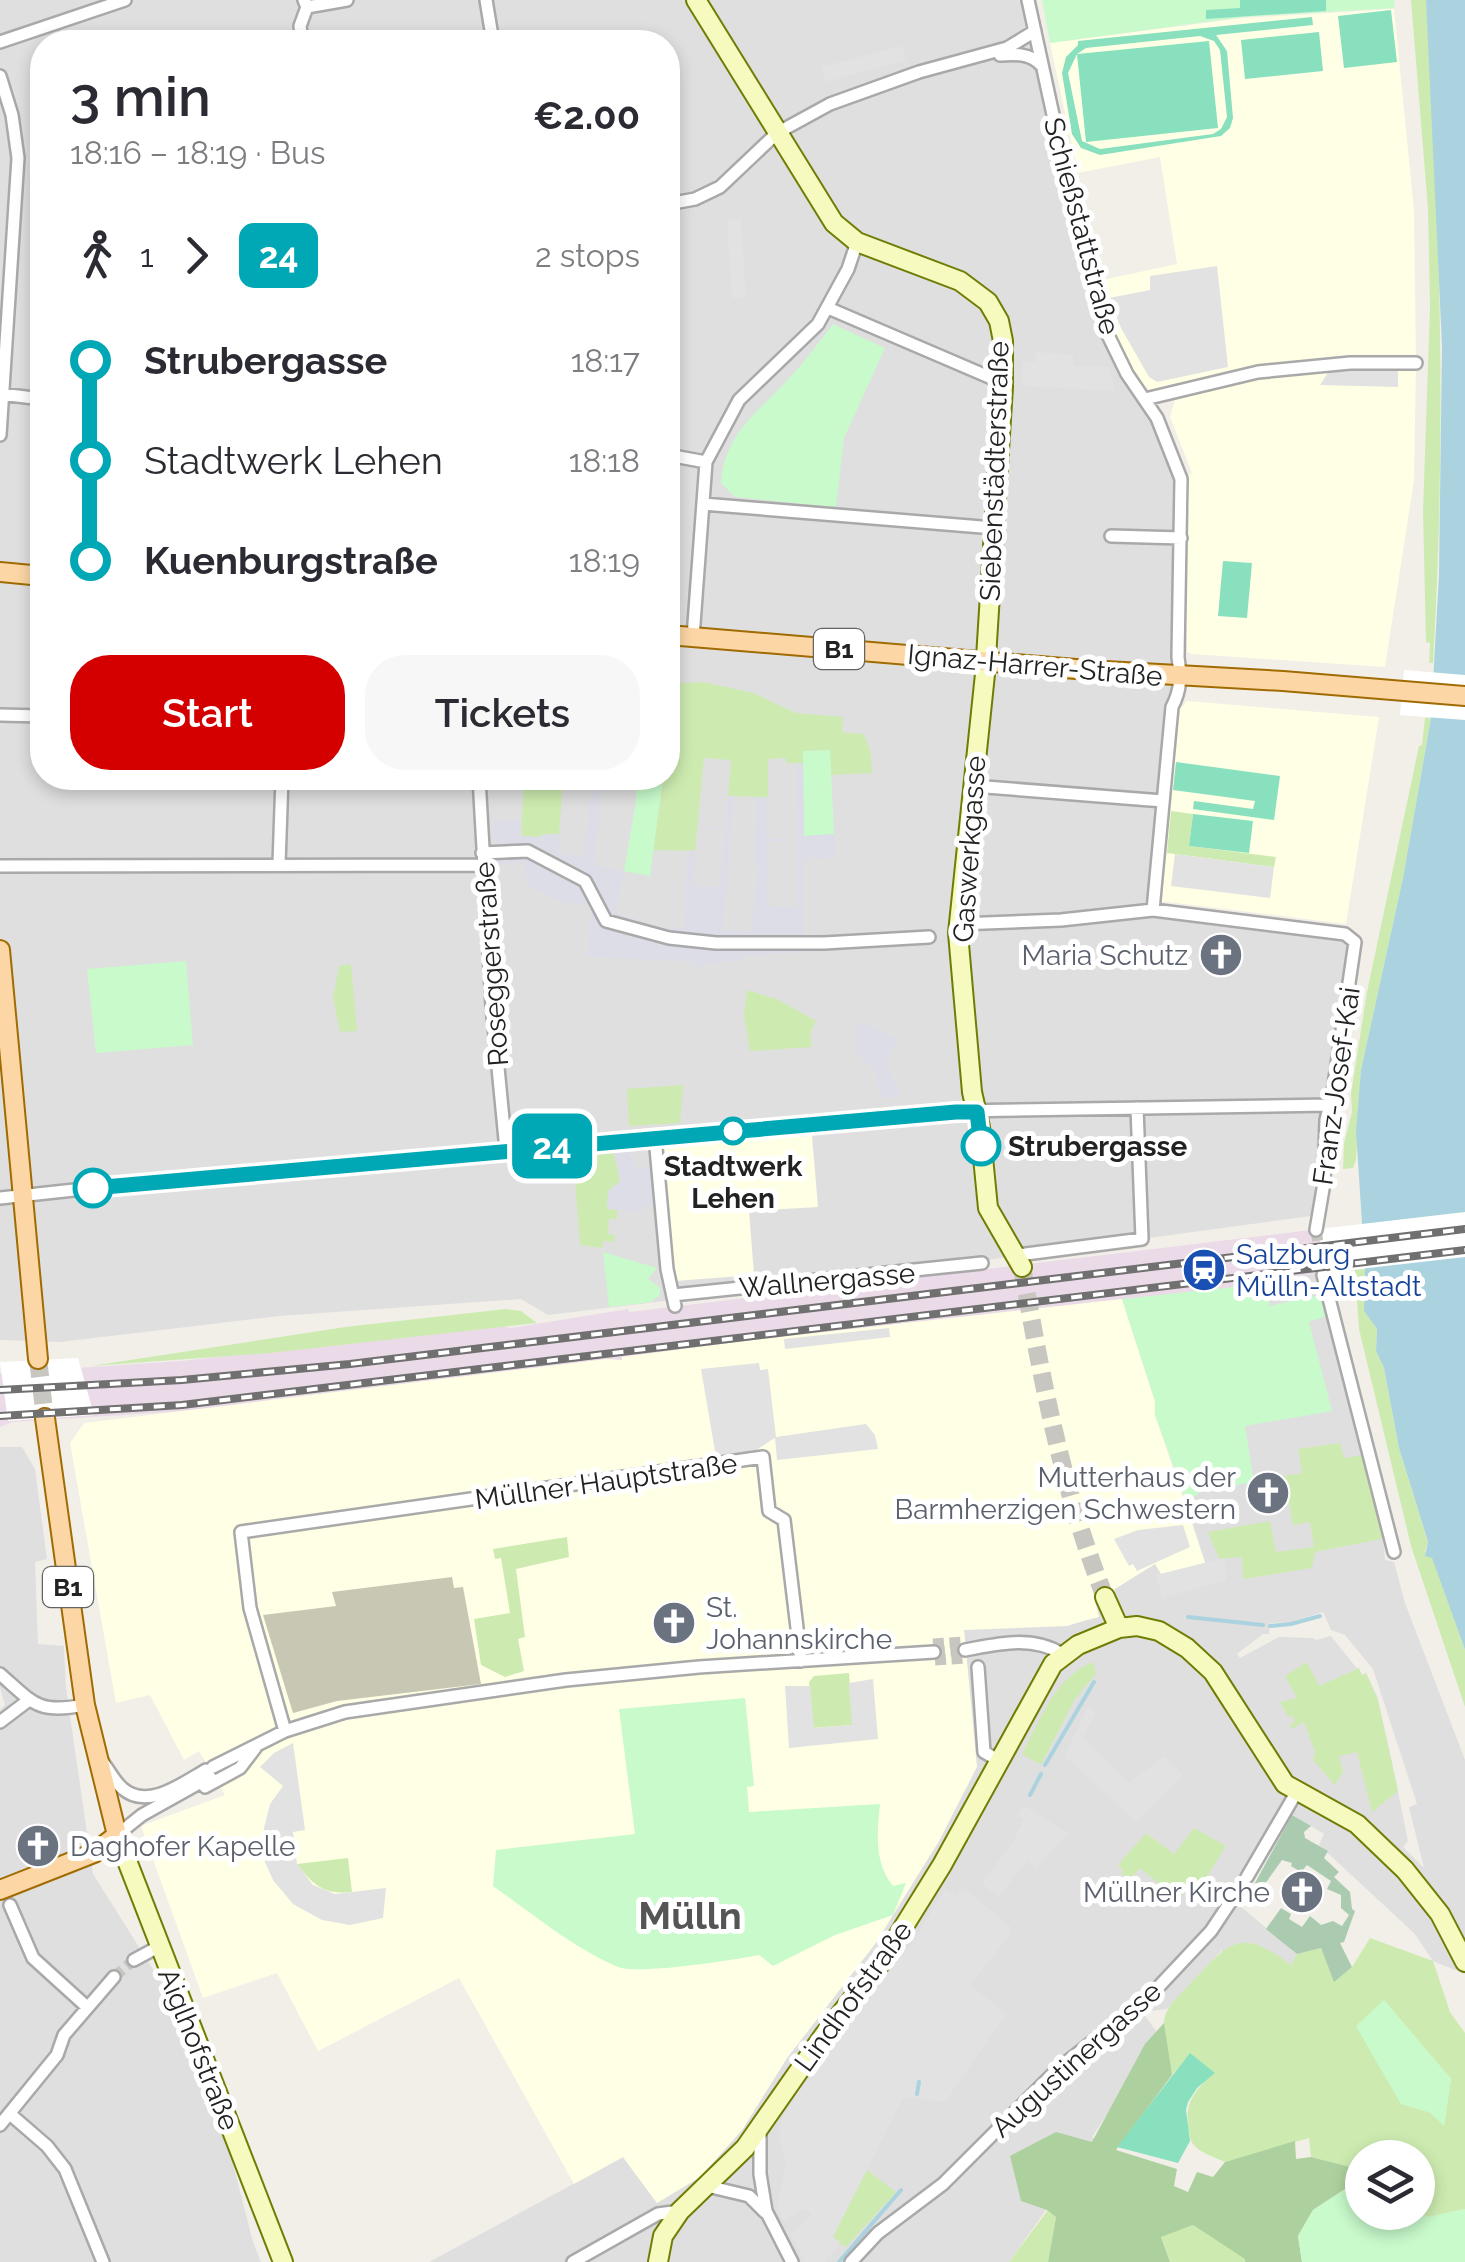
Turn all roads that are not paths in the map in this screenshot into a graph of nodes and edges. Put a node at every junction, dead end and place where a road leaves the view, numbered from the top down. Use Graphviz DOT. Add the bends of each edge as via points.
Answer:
graph roads {
  1 [pos="126,0"];
  2 [pos="346,0"];
  3 [pos="486,0"];
  4 [pos="696,0"];
  5 [pos="1028,0"];
  6 [pos="305,4"];
  7 [pos="36,30"];
  8 [pos="300,30"];
  9 [pos="491,30"];
  10 [pos="1035,31"];
  11 [pos="30,32"];
  12 [pos="0,42"];
  13 [pos="976,58"];
  14 [pos="1041,65"];
  15 [pos="0,76"];
  16 [pos="777,133"];
  17 [pos="7,202"];
  18 [pos="680,202"];
  19 [pos="858,242"];
  20 [pos="828,308"];
  21 [pos="1416,363"];
  22 [pos="1004,378"];
  23 [pos="2,394"];
  24 [pos="30,398"];
  25 [pos="1145,399"];
  26 [pos="0,434"];
  27 [pos="680,458"];
  28 [pos="706,462"];
  29 [pos="703,504"];
  30 [pos="994,528"];
  31 [pos="1111,536"];
  32 [pos="1181,538"];
  33 [pos="0,572"];
  34 [pos="30,575"];
  35 [pos="680,636"];
  36 [pos="694,637"];
  37 [pos="986,661"];
  38 [pos="1181,677"];
  39 [pos="1465,696"];
  40 [pos="0,715"];
  41 [pos="30,716"];
  42 [pos="973,786"];
  43 [pos="282,790"];
  44 [pos="479,790"];
  45 [pos="1163,801"];
  46 [pos="482,859"];
  47 [pos="279,864"];
  48 [pos="0,866"];
  49 [pos="1153,910"];
  50 [pos="959,924"];
  51 [pos="928,936"];
  52 [pos="0,950"];
  53 [pos="1330,1106"];
  54 [pos="1137,1108"];
  55 [pos="977,1112"];
  56 [pos="655,1137"];
  57 [pos="506,1150"];
  58 [pos="24,1195"];
  59 [pos="0,1198"];
  60 [pos="1316,1230"];
  61 [pos="1020,1261"];
  62 [pos="982,1264"];
  63 [pos="1323,1275"];
  64 [pos="38,1359"];
  65 [pos="45,1418"];
  66 [pos="1394,1552"];
  67 [pos="1105,1596"];
  68 [pos="1120,1628"];
  69 [pos="999,1644"];
  70 [pos="934,1652"];
  71 [pos="1062,1654"];
  72 [pos="801,1661"];
  73 [pos="978,1666"];
  74 [pos="0,1674"];
  75 [pos="29,1700"];
  76 [pos="85,1705"];
  77 [pos="0,1722"];
  78 [pos="286,1731"];
  79 [pos="252,1752"];
  80 [pos="96,1753"];
  81 [pos="998,1760"];
  82 [pos="212,1772"];
  83 [pos="1296,1793"];
  84 [pos="172,1798"];
  85 [pos="117,1834"];
  86 [pos="5,1897"];
  87 [pos="158,1947"];
  88 [pos="134,1960"];
  89 [pos="1465,1962"];
  90 [pos="114,1977"];
  91 [pos="87,2007"];
  92 [pos="10,2114"];
  93 [pos="0,2125"];
  94 [pos="760,2127"];
  95 [pos="707,2186"];
  96 [pos="680,2211"];
  97 [pos="768,2216"];
  98 [pos="103,2262"];
  99 [pos="284,2262"];
  100 [pos="573,2262"];
  101 [pos="658,2262"];
  102 [pos="792,2262"];
  103 [pos="851,2262"];
  1 -- 7 [label="street"];
  2 -- 6 [label="street"];
  3 -- 9 [label="street"];
  4 -- 16 [label="street, Siebenstädterstraße"];
  5 -- 10 [label="street, Schießstattstraße"];
  6 -- 8 [label="street"];
  10 -- 13 [label="street"];
  10 -- 14 [label="street, Schießstattstraße"];
  11 -- 12 [label="street"];
  13 -- 14 [label="street" via="1022,54"];
  13 -- 16 [label="street" via="830,104"];
  14 -- 25 [label="street, Schießstattstraße" via="1106,331"];
  15 -- 17 [label="street" via="17,146"];
  16 -- 18 [label="street" via="720,187"];
  16 -- 19 [label="street, Siebenstädterstraße" via="834,223"];
  17 -- 23 [label="street" via="15,224"];
  19 -- 20 [label="street"];
  19 -- 22 [label="street, Siebenstädterstraße" via="960,281 988,302 1003,341"];
  20 -- 22 [label="street"];
  20 -- 28 [label="street" via="798,346 738,400"];
  21 -- 25 [label="street" via="1258,372"];
  22 -- 30 [label="street, Siebenstädterstraße"];
  23 -- 24 [label="street"];
  23 -- 26 [label="street"];
  25 -- 32 [label="street, Schießstattstraße" via="1181,479"];
  27 -- 28 [label="street"];
  28 -- 29 [label="street"];
  29 -- 30 [label="street"];
  29 -- 36 [label="street"];
  30 -- 37 [label="street, Siebenstädterstraße"];
  31 -- 32 [label="street"];
  32 -- 38 [label="street, Schießstattstraße"];
  33 -- 34 [label="main road"];
  35 -- 36 [label="main road, Ignaz-Harrer-Straße / B1"];
  36 -- 37 [label="main road, Ignaz-Harrer-Straße / B1"];
  37 -- 38 [label="main road, Ignaz-Harrer-Straße / B1"];
  37 -- 42 [label="street, Gaswerkgasse"];
  38 -- 39 [label="main road, Ignaz-Harrer-Straße / B1"];
  38 -- 45 [label="street, Schießstattstraße"];
  40 -- 41 [label="street"];
  42 -- 45 [label="street"];
  42 -- 50 [label="street, Gaswerkgasse"];
  43 -- 47 [label="street"];
  44 -- 46 [label="street, Roseggerstraße"];
  45 -- 49 [label="street, Schießstattstraße"];
  46 -- 47 [label="street"];
  46 -- 51 [label="street" via="528,850 585,880 606,921 670,938 757,944"];
  46 -- 57 [label="street, Roseggerstraße"];
  47 -- 48 [label="street"];
  49 -- 50 [label="street"];
  49 -- 53 [label="street, Franz-Josef-Kai" via="1344,934 1356,942"];
  50 -- 55 [label="street, Gaswerkgasse"];
  52 -- 58 [label="main road"];
  53 -- 54 [label="street"];
  53 -- 60 [label="street, Franz-Josef-Kai"];
  54 -- 55 [label="street"];
  54 -- 61 [label="street" via="1142,1240"];
  55 -- 56 [label="street"];
  55 -- 61 [label="street, Gaswerkgasse" via="988,1208"];
  56 -- 57 [label="street"];
  56 -- 62 [label="street, Wallnergasse" via="674,1301"];
  57 -- 58 [label="street"];
  58 -- 59 [label="street"];
  58 -- 64 [label="main road"];
  63 -- 66 [label="street"];
  65 -- 76 [label="main road, B1"];
  67 -- 68 [label="street"];
  68 -- 71 [label="street"];
  68 -- 83 [label="street" via="1159,1631 1213,1672"];
  69 -- 71 [label="street" via="1046,1644"];
  69 -- 73 [label="street"];
  69 -- 73 [label="street" via="966,1650"];
  70 -- 72 [label="street"];
  71 -- 81 [label="street, Lindhofstraße"];
  72 -- 78 [label="street" via="566,1680 346,1712"];
  72 -- 78 [label="street, Müllner Hauptstraße" via="784,1520 769,1511 763,1457 241,1532 250,1608"];
  73 -- 81 [label="street" via="984,1752"];
  74 -- 75 [label="street"];
  75 -- 76 [label="street" via="47,1710"];
  75 -- 77 [label="street"];
  76 -- 80 [label="main road, B1"];
  78 -- 79 [label="street"];
  79 -- 82 [label="street"];
  79 -- 84 [label="street" via="240,1768"];
  80 -- 82 [label="street" via="121,1787 140,1796"];
  80 -- 85 [label="main road"];
  81 -- 94 [label="street, Lindhofstraße" via="906,1926"];
  82 -- 84 [label="street"];
  83 -- 89 [label="street" via="1356,1824 1405,1870 1440,1914"];
  83 -- 103 [label="street, Augustinergasse" via="1212,1931 1150,1996 1058,2069 943,2184"];
  84 -- 85 [label="street"];
  85 -- 86 [label="main road" via="94,1853"];
  85 -- 87 [label="street, Aiglhofstraße"];
  86 -- 91 [label="street" via="33,1958"];
  87 -- 88 [label="street"];
  87 -- 99 [label="street, Aiglhofstraße"];
  90 -- 91 [label="street"];
  91 -- 92 [label="street"];
  92 -- 93 [label="street"];
  92 -- 98 [label="street" via="64,2168"];
  94 -- 95 [label="street, Lindhofstraße"];
  94 -- 97 [label="street"];
  95 -- 96 [label="street, Lindhofstraße"];
  95 -- 97 [label="street" via="749,2196"];
  96 -- 100 [label="street" via="658,2214"];
  96 -- 101 [label="street" via="662,2236"];
  97 -- 102 [label="street"];
}
